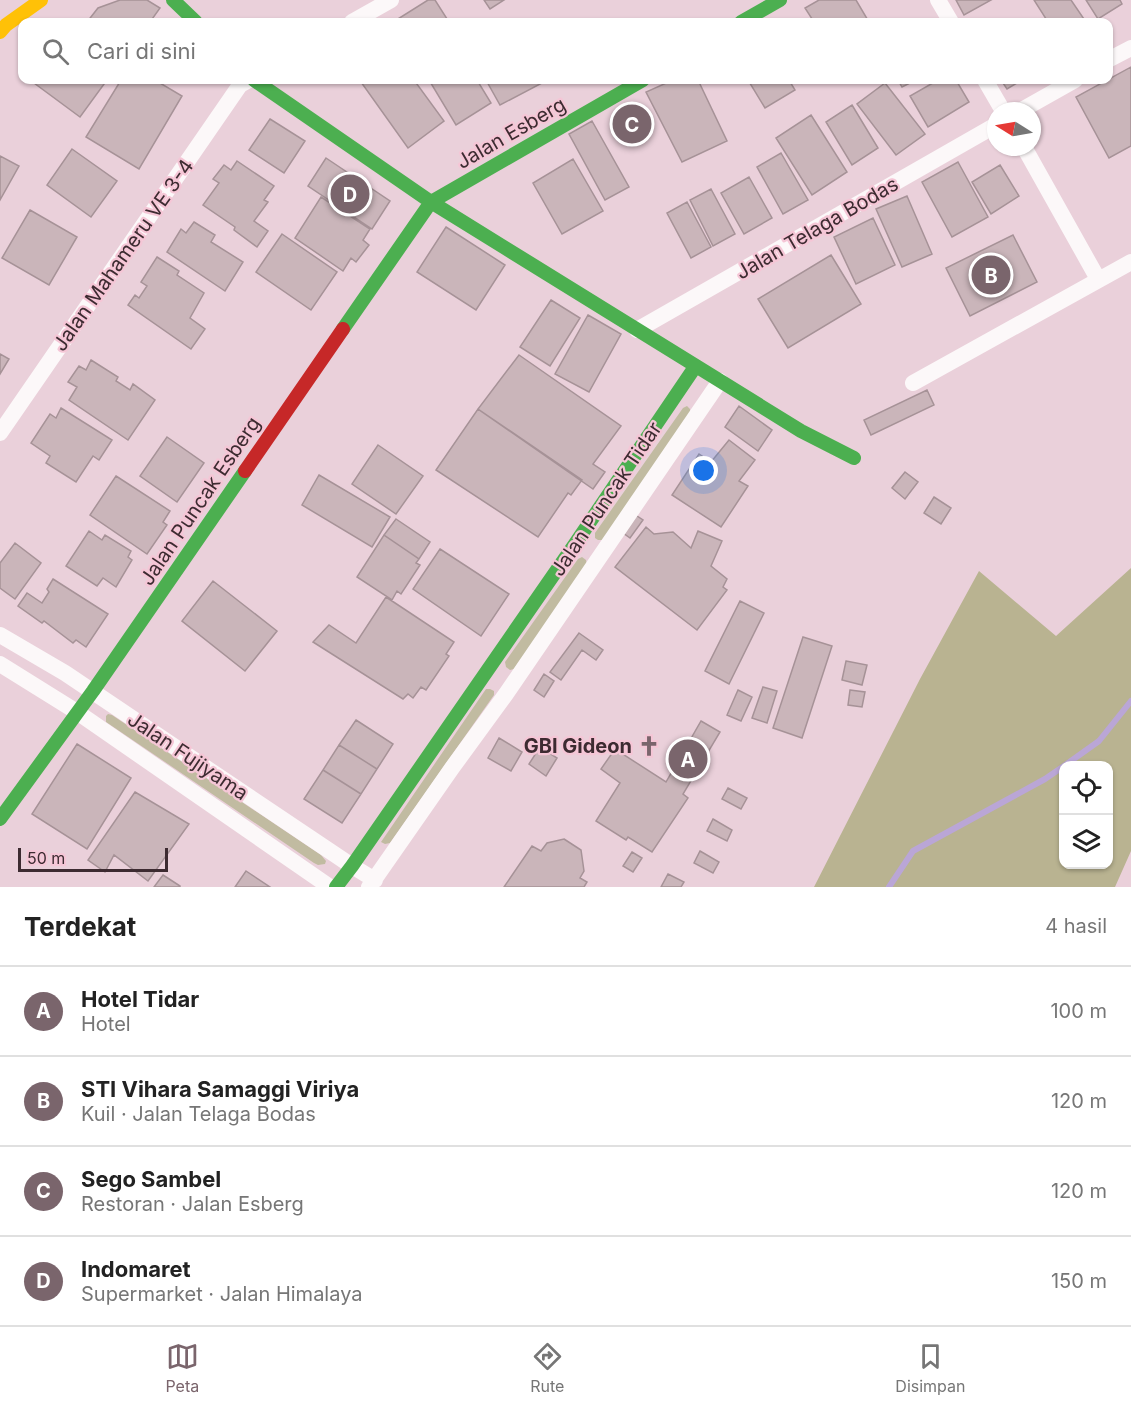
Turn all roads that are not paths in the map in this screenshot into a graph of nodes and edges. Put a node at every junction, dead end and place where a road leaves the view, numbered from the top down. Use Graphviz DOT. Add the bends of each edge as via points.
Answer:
graph roads {
  1 [pos="41,0"];
  2 [pos="173,0"];
  3 [pos="391,0"];
  4 [pos="780,0"];
  5 [pos="938,0"];
  6 [pos="192,18"];
  7 [pos="359,18"];
  8 [pos="748,18"];
  9 [pos="949,18"];
  10 [pos="0,32"];
  11 [pos="1131,48"];
  12 [pos="1113,57"];
  13 [pos="242,84"];
  14 [pos="260,84"];
  15 [pos="636,84"];
  16 [pos="987,84"];
  17 [pos="1068,84"];
  18 [pos="998,102"];
  19 [pos="1036,102"];
  20 [pos="987,130"];
  21 [pos="1029,156"];
  22 [pos="430,202"];
  23 [pos="1131,262"];
  24 [pos="1098,279"];
  25 [pos="637,330"];
  26 [pos="696,367"];
  27 [pos="720,381"];
  28 [pos="913,383"];
  29 [pos="0,433"];
  30 [pos="854,458"];
  31 [pos="577,542"];
  32 [pos="599,557"];
  33 [pos="0,635"];
  34 [pos="0,664"];
  35 [pos="488,671"];
  36 [pos="511,687"];
  37 [pos="93,691"];
  38 [pos="77,712"];
  39 [pos="0,819"];
  40 [pos="352,866"];
  41 [pos="372,883"];
  42 [pos="330,887"];
  43 [pos="336,887"];
  1 -- 10 [label="street"];
  2 -- 6 [label="street"];
  3 -- 7 [label="street"];
  4 -- 8 [label="street"];
  5 -- 9 [label="street"];
  11 -- 12 [label="street"];
  13 -- 29 [label="street, Jalan Mahameru VE 3-4"];
  14 -- 22 [label="street"];
  15 -- 22 [label="street, Jalan Esberg"];
  16 -- 18 [label="street"];
  17 -- 19 [label="street"];
  20 -- 25 [label="street, Jalan Telaga Bodas"];
  21 -- 24 [label="street"];
  22 -- 25 [label="street"];
  22 -- 37 [label="street, Jalan Puncak Esberg"];
  23 -- 24 [label="street"];
  24 -- 28 [label="street"];
  25 -- 26 [label="street"];
  26 -- 27 [label="street"];
  26 -- 31 [label="street, Jalan Puncak Tidar"];
  27 -- 30 [label="street"];
  27 -- 32 [label="street, Jalan Puncak Tidar"];
  31 -- 32 [label="street"];
  31 -- 35 [label="street, Jalan Puncak Tidar"];
  32 -- 36 [label="street, Jalan Puncak Tidar"];
  33 -- 37 [label="street, Jalan Fujiyama"];
  34 -- 38 [label="street, Jalan Fujiyama"];
  35 -- 36 [label="street"];
  35 -- 40 [label="street, Jalan Puncak Tidar"];
  36 -- 41 [label="street, Jalan Puncak Tidar"];
  37 -- 38 [label="street, Jalan Puncak Esberg"];
  37 -- 40 [label="street, Jalan Fujiyama"];
  38 -- 39 [label="street, Jalan Puncak Esberg"];
  38 -- 42 [label="street, Jalan Fujiyama"];
  40 -- 41 [label="street, Jalan Fujiyama"];
  40 -- 43 [label="street, Jalan Puncak Tidar"];
}
